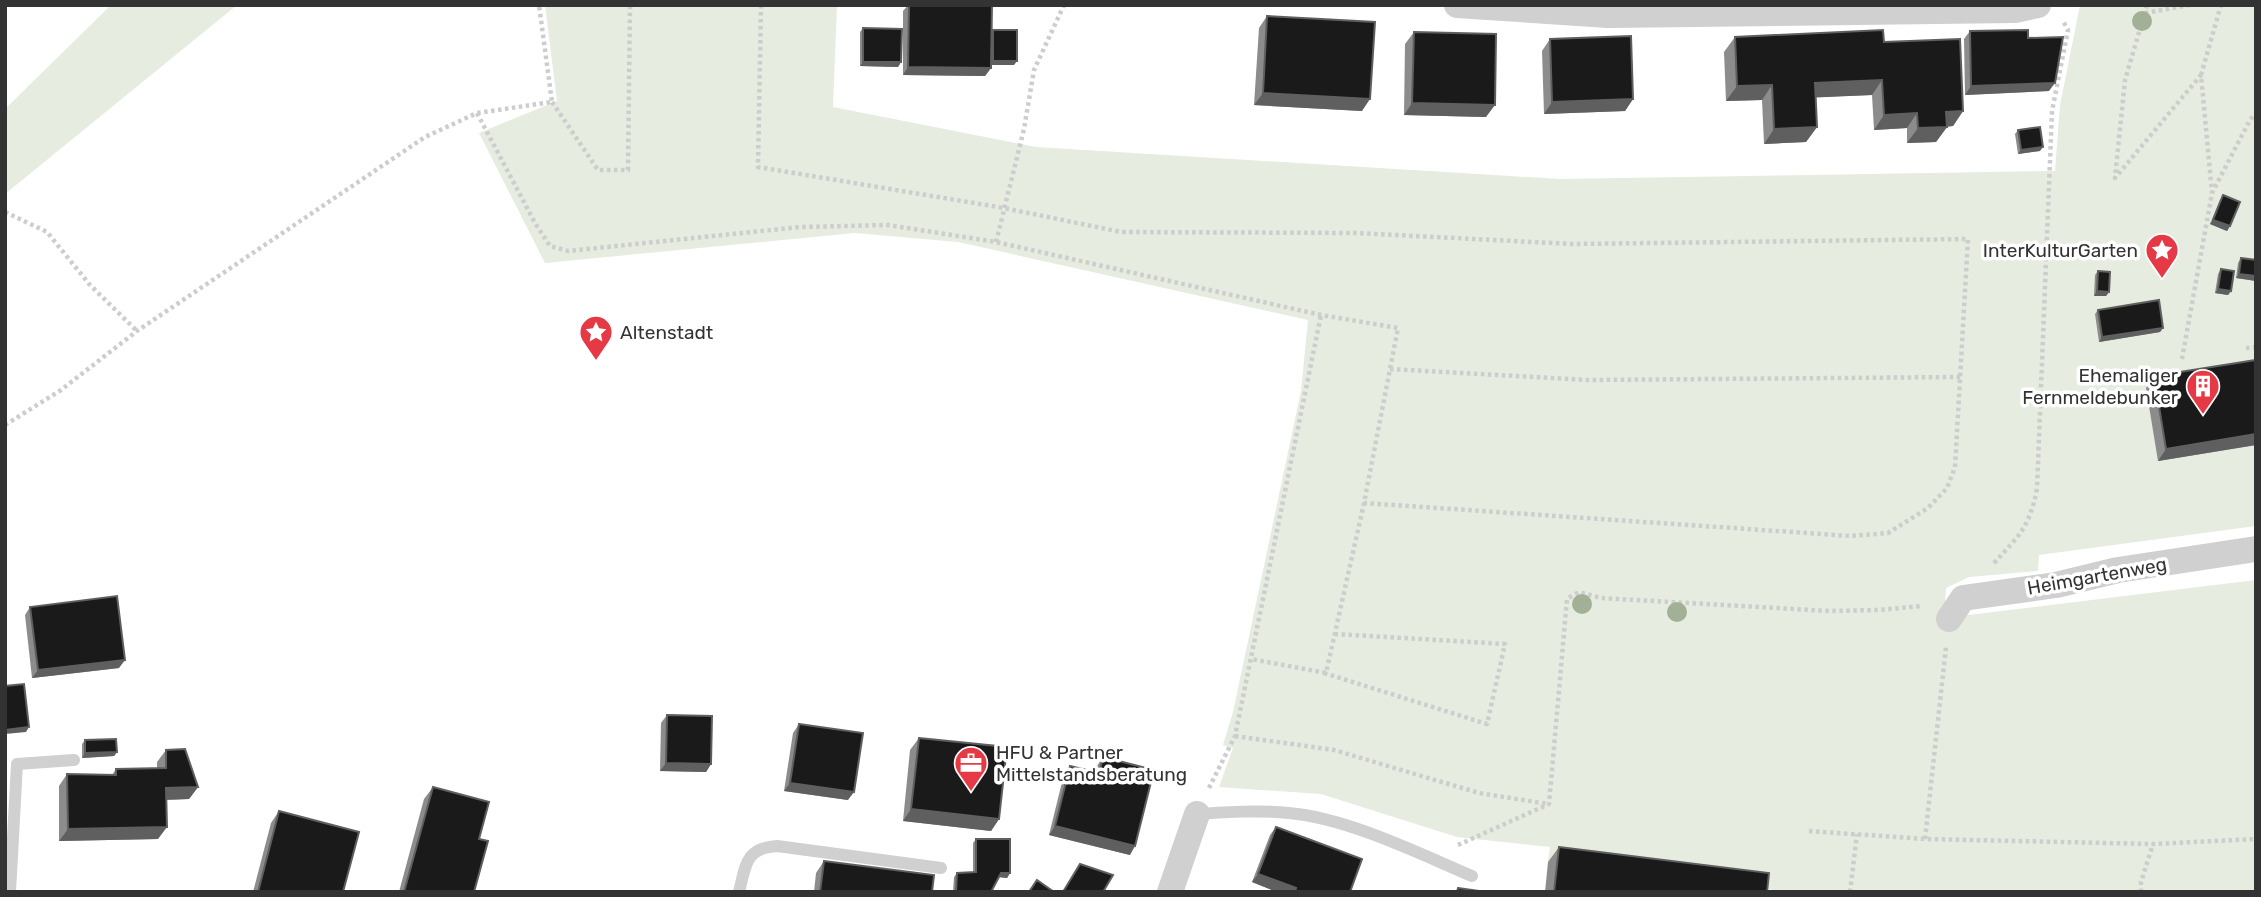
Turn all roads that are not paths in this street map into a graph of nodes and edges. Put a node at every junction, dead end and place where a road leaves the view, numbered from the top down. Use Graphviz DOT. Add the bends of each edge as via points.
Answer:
graph roads {
  1 [pos="1457,5"];
  2 [pos="2048,9"];
  3 [pos="2256,549"];
  4 [pos="1956,608"];
  5 [pos="74,760"];
  6 [pos="1198,814"];
  7 [pos="941,868"];
  8 [pos="1472,876"];
  9 [pos="10,892"];
  10 [pos="739,892"];
  11 [pos="1170,892"];
  1 -- 2 [label="street" via="1608,15"];
  3 -- 4 [label="street, Heimgartenweg" via="2118,570"];
  5 -- 9 [label="lane" via="17,764"];
  6 -- 8 [label="lane" via="1291,813 1321,819 1380,837"];
  6 -- 11 [label="street"];
  7 -- 10 [label="lane" via="765,847 750,856"];
}
